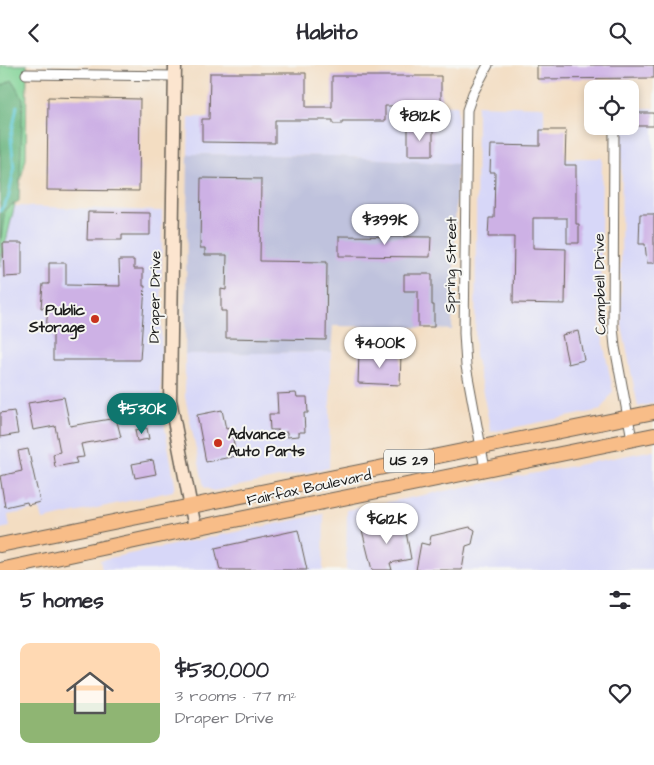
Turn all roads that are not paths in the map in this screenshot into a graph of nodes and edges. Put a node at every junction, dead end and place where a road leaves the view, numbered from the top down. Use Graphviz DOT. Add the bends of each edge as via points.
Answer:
graph roads {
  1 [pos="488,65"];
  2 [pos="175,71"];
  3 [pos="26,74"];
  4 [pos="614,135"];
  5 [pos="654,412"];
  6 [pos="628,417"];
  7 [pos="654,435"];
  8 [pos="632,439"];
  9 [pos="480,447"];
  10 [pos="485,469"];
  11 [pos="190,507"];
  12 [pos="195,528"];
  13 [pos="0,545"];
  14 [pos="7,568"];
  1 -- 9 [label="street, Spring Street" via="472,93 467,110 464,351"];
  2 -- 3 [label="street"];
  2 -- 11 [label="street, Draper Drive" via="170,400"];
  4 -- 6 [label="street, Campbell Drive" via="613,327"];
  5 -- 6 [label="main road, Fairfax Boulevard / US 29"];
  6 -- 8 [label="street, Campbell Drive"];
  6 -- 9 [label="main road, Fairfax Boulevard / US 29"];
  7 -- 8 [label="main road, Fairfax Boulevard / US 29"];
  8 -- 10 [label="main road, Fairfax Boulevard / US 29"];
  9 -- 10 [label="street, Spring Street"];
  9 -- 11 [label="main road, Fairfax Boulevard / US 29"];
  10 -- 12 [label="main road, Fairfax Boulevard / US 29"];
  11 -- 12 [label="street, Draper Drive"];
  11 -- 13 [label="main road, Fairfax Boulevard / US 29"];
  12 -- 14 [label="main road, Fairfax Boulevard / US 29"];
}
